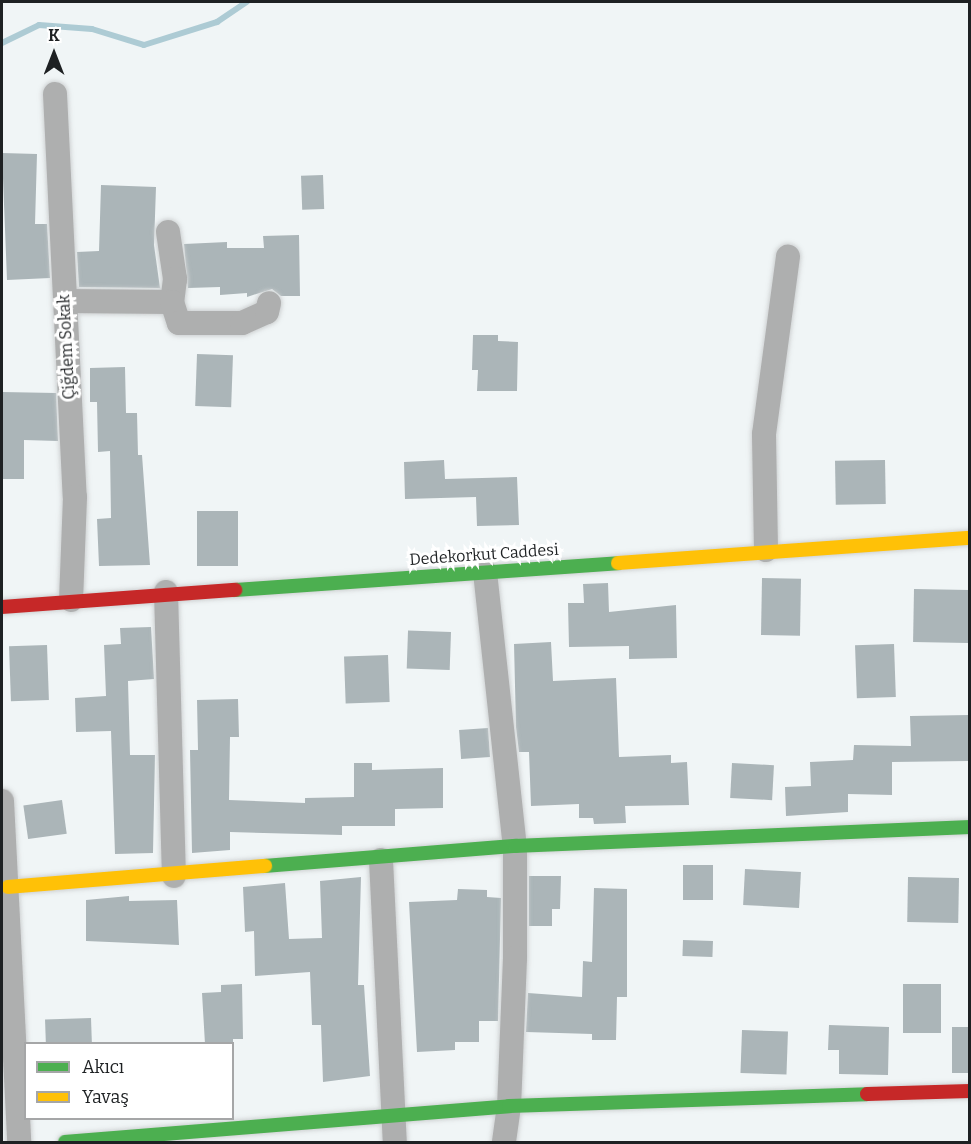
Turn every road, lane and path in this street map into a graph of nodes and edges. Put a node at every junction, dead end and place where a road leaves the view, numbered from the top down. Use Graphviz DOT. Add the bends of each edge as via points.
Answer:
graph roads {
  1 [pos="55,94"];
  2 [pos="168,232"];
  3 [pos="788,257"];
  4 [pos="65,301"];
  5 [pos="172,302"];
  6 [pos="268,303"];
  7 [pos="969,538"];
  8 [pos="766,550"];
  9 [pos="485,572"];
  10 [pos="166,592"];
  11 [pos="71,600"];
  12 [pos="2,607"];
  13 [pos="2,801"];
  14 [pos="969,827"];
  15 [pos="515,846"];
  16 [pos="381,860"];
  17 [pos="174,876"];
  18 [pos="8,887"];
  19 [pos="969,1091"];
  20 [pos="509,1106"];
  21 [pos="393,1116"];
  22 [pos="182,1138"];
  23 [pos="20,1143"];
  24 [pos="65,1143"];
  25 [pos="395,1143"];
  26 [pos="504,1143"];
  1 -- 4 [label="street, Çiğdem Sokak"];
  2 -- 5 [label="street" via="175,279"];
  3 -- 8 [label="street" via="764,434"];
  4 -- 5 [label="street"];
  4 -- 11 [label="street, Çiğdem Sokak" via="75,497"];
  5 -- 6 [label="street" via="178,323 242,323 267,312"];
  7 -- 8 [label="street, Dedekorkut Caddesi"];
  8 -- 9 [label="street, Dedekorkut Caddesi"];
  9 -- 10 [label="street, Dedekorkut Caddesi"];
  9 -- 15 [label="street"];
  10 -- 11 [label="street, Dedekorkut Caddesi"];
  10 -- 17 [label="street"];
  11 -- 12 [label="street, Dedekorkut Caddesi"];
  13 -- 18 [label="street"];
  14 -- 15 [label="street"];
  15 -- 16 [label="street"];
  15 -- 20 [label="street"];
  16 -- 17 [label="street"];
  16 -- 21 [label="street"];
  17 -- 18 [label="street"];
  18 -- 23 [label="street"];
  19 -- 20 [label="street"];
  20 -- 21 [label="street"];
  20 -- 26 [label="street"];
  21 -- 22 [label="street"];
  21 -- 25 [label="street"];
  22 -- 24 [label="street"];
}
